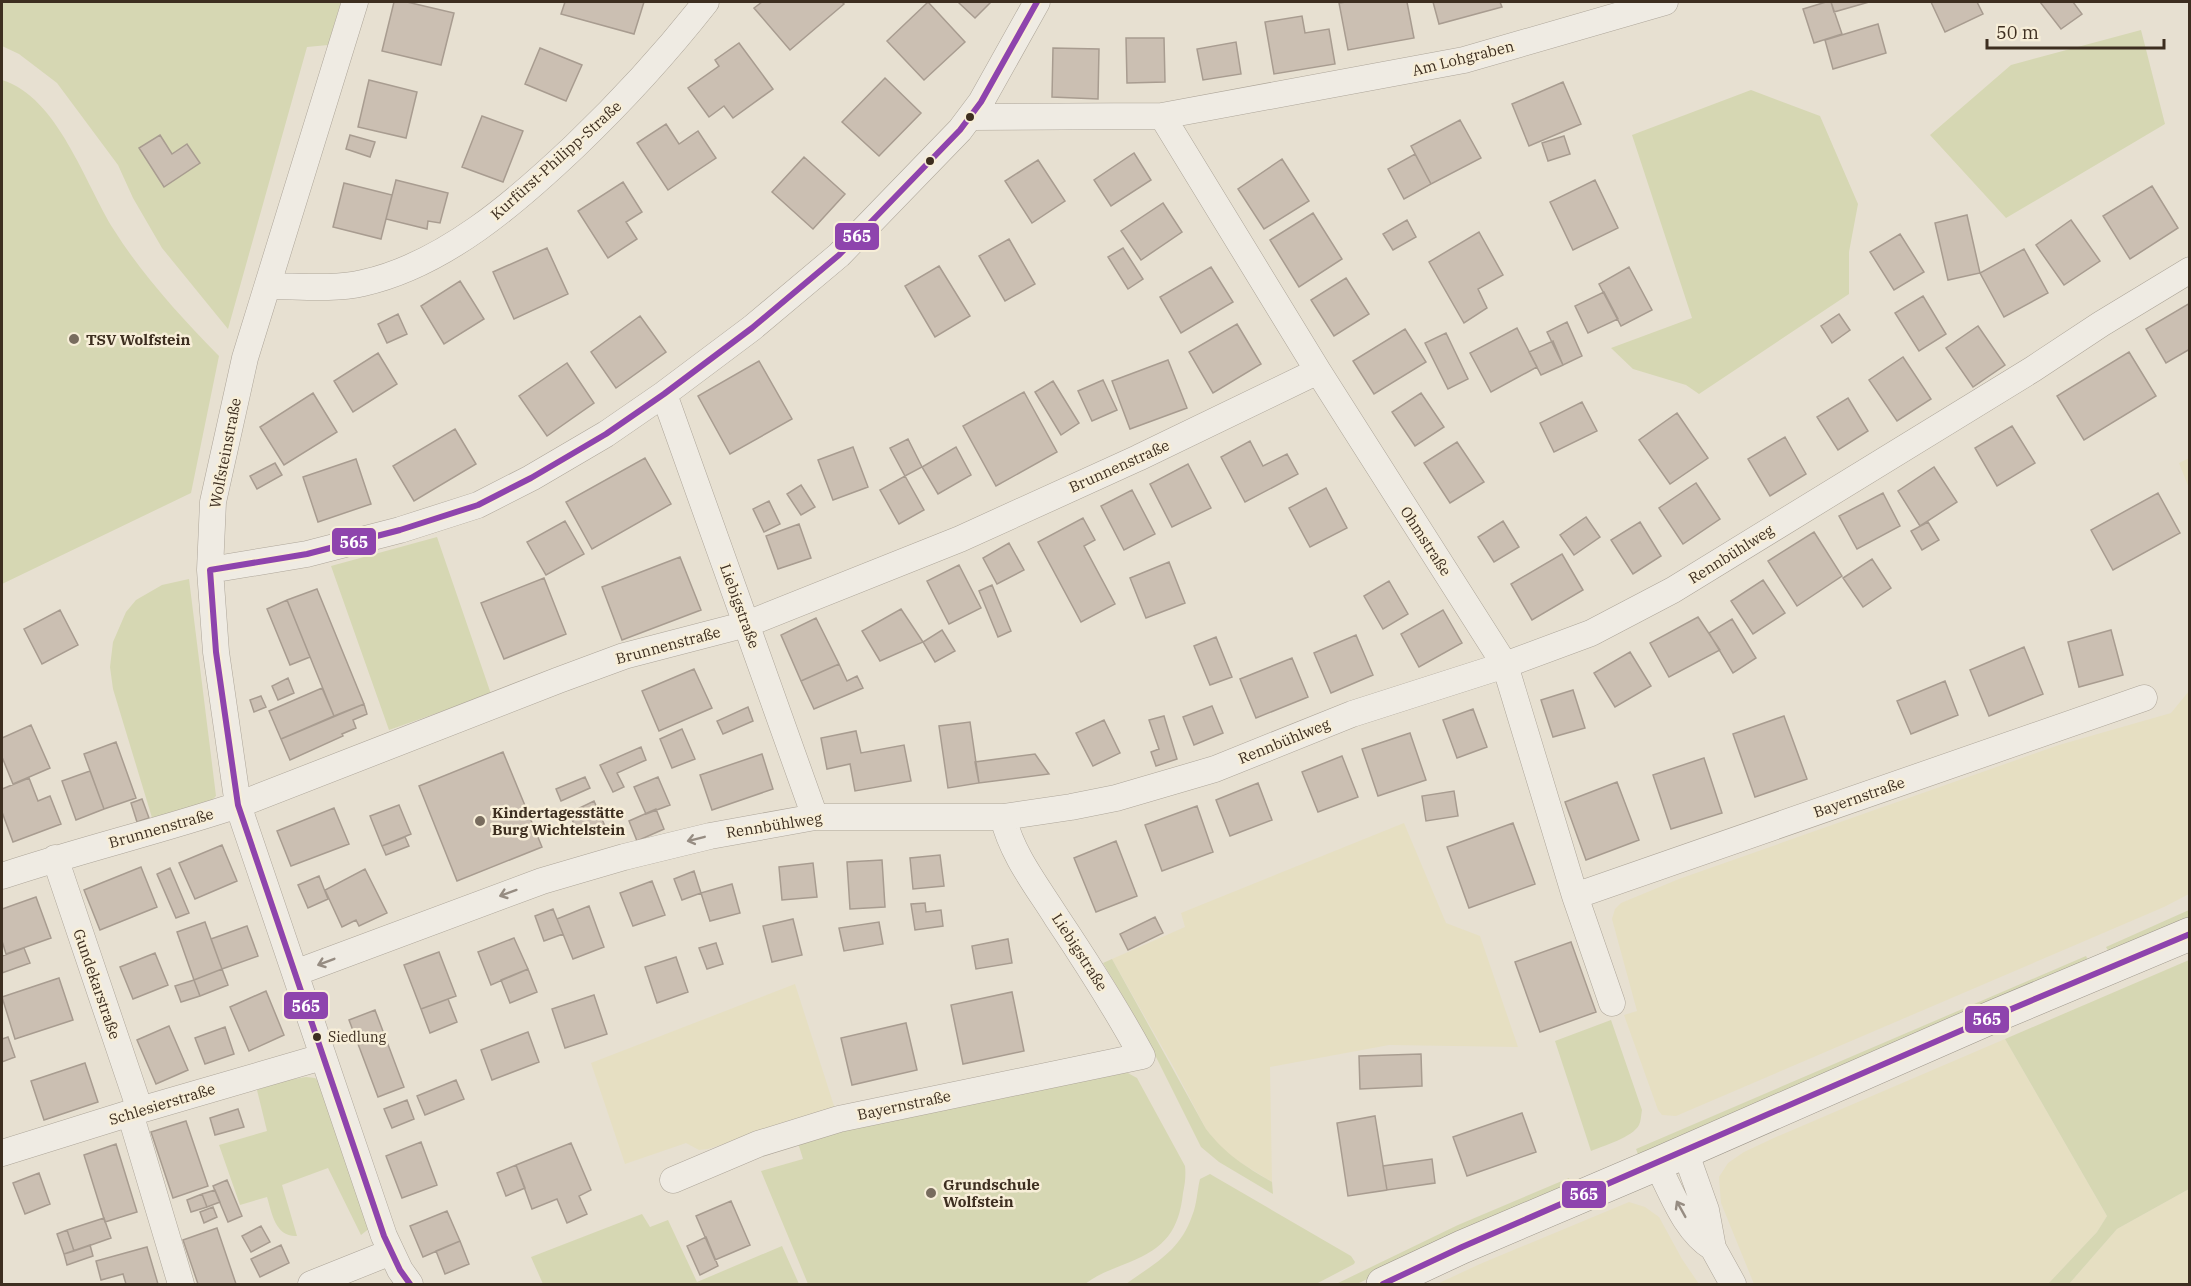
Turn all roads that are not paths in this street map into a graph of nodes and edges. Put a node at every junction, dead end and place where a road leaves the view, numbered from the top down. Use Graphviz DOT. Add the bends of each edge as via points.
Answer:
graph roads {
  1 [pos="355,2"];
  2 [pos="706,2"];
  3 [pos="1037,2"];
  4 [pos="1665,2"];
  5 [pos="1162,116"];
  6 [pos="971,117"];
  7 [pos="2190,270"];
  8 [pos="268,286"];
  9 [pos="1318,371"];
  10 [pos="664,394"];
  11 [pos="210,570"];
  12 [pos="747,624"];
  13 [pos="1505,665"];
  14 [pos="2144,698"];
  15 [pos="238,805"];
  16 [pos="815,817"];
  17 [pos="1003,817"];
  18 [pos="55,858"];
  19 [pos="2,876"];
  20 [pos="1575,896"];
  21 [pos="2190,934"];
  22 [pos="295,974"];
  23 [pos="1612,1003"];
  24 [pos="1142,1056"];
  25 [pos="322,1057"];
  26 [pos="135,1111"];
  27 [pos="2,1153"];
  28 [pos="1671,1158"];
  29 [pos="673,1180"];
  30 [pos="391,1252"];
  31 [pos="181,1284"];
  32 [pos="312,1284"];
  33 [pos="410,1284"];
  34 [pos="1383,1284"];
  35 [pos="1733,1284"];
  1 -- 8 [label="street, Wolfsteinstraße"];
  2 -- 8 [label="street, Kurfürst-Philipp-Straße" via="621,101 484,226 384,278 341,286"];
  3 -- 6 [label="street"];
  4 -- 5 [label="street, Am Lohgraben" via="1464,60"];
  5 -- 6 [label="street, Am Lohgraben"];
  5 -- 9 [label="street, Ohmstraße"];
  6 -- 10 [label="street" via="839,255 752,328"];
  7 -- 13 [label="street, Rennbühlweg" via="1673,590 1591,633"];
  8 -- 11 [label="street, Wolfsteinstraße" via="245,358 213,502"];
  9 -- 12 [label="street, Brunnenstraße" via="960,539"];
  9 -- 13 [label="street, Ohmstraße"];
  10 -- 11 [label="street" via="606,434 478,505 306,554"];
  10 -- 12 [label="street, Liebigstraße"];
  11 -- 15 [label="street, Wolfsteinstraße" via="216,652"];
  12 -- 15 [label="street, Brunnenstraße" via="624,656"];
  12 -- 16 [label="street, Liebigstraße"];
  13 -- 17 [label="street, Rennbühlweg" via="1352,714 1164,785 1071,807"];
  13 -- 20 [label="street, Ohmstraße"];
  14 -- 20 [label="street, Bayernstraße"];
  15 -- 18 [label="street, Brunnenstraße"];
  15 -- 22 [label="street, Wolfsteinstraße"];
  16 -- 17 [label="street, Rennbühlweg"];
  16 -- 22 [label="street, Rennbühlweg, one-way" via="710,836 542,881"];
  17 -- 24 [label="street, Liebigstraße" via="1021,862 1105,989"];
  18 -- 19 [label="street, Brunnenstraße"];
  18 -- 26 [label="street, Gundekarstraße"];
  20 -- 23 [label="street, Ohmstraße"];
  21 -- 28 [label="main road"];
  22 -- 25 [label="street, Wolfsteinstraße"];
  24 -- 29 [label="street, Bayernstraße" via="839,1119 758,1144"];
  25 -- 26 [label="street, Schlesierstraße"];
  25 -- 30 [label="street, Wolfsteinstraße"];
  26 -- 27 [label="street, Schlesierstraße"];
  26 -- 31 [label="street, Gundekarstraße"];
  28 -- 34 [label="main road"];
  35 -- 28 [label="street, one-way" via="1713,1248 1706,1210"];
  30 -- 32 [label="street"];
  30 -- 33 [label="street, Wolfsteinstraße"];
}
